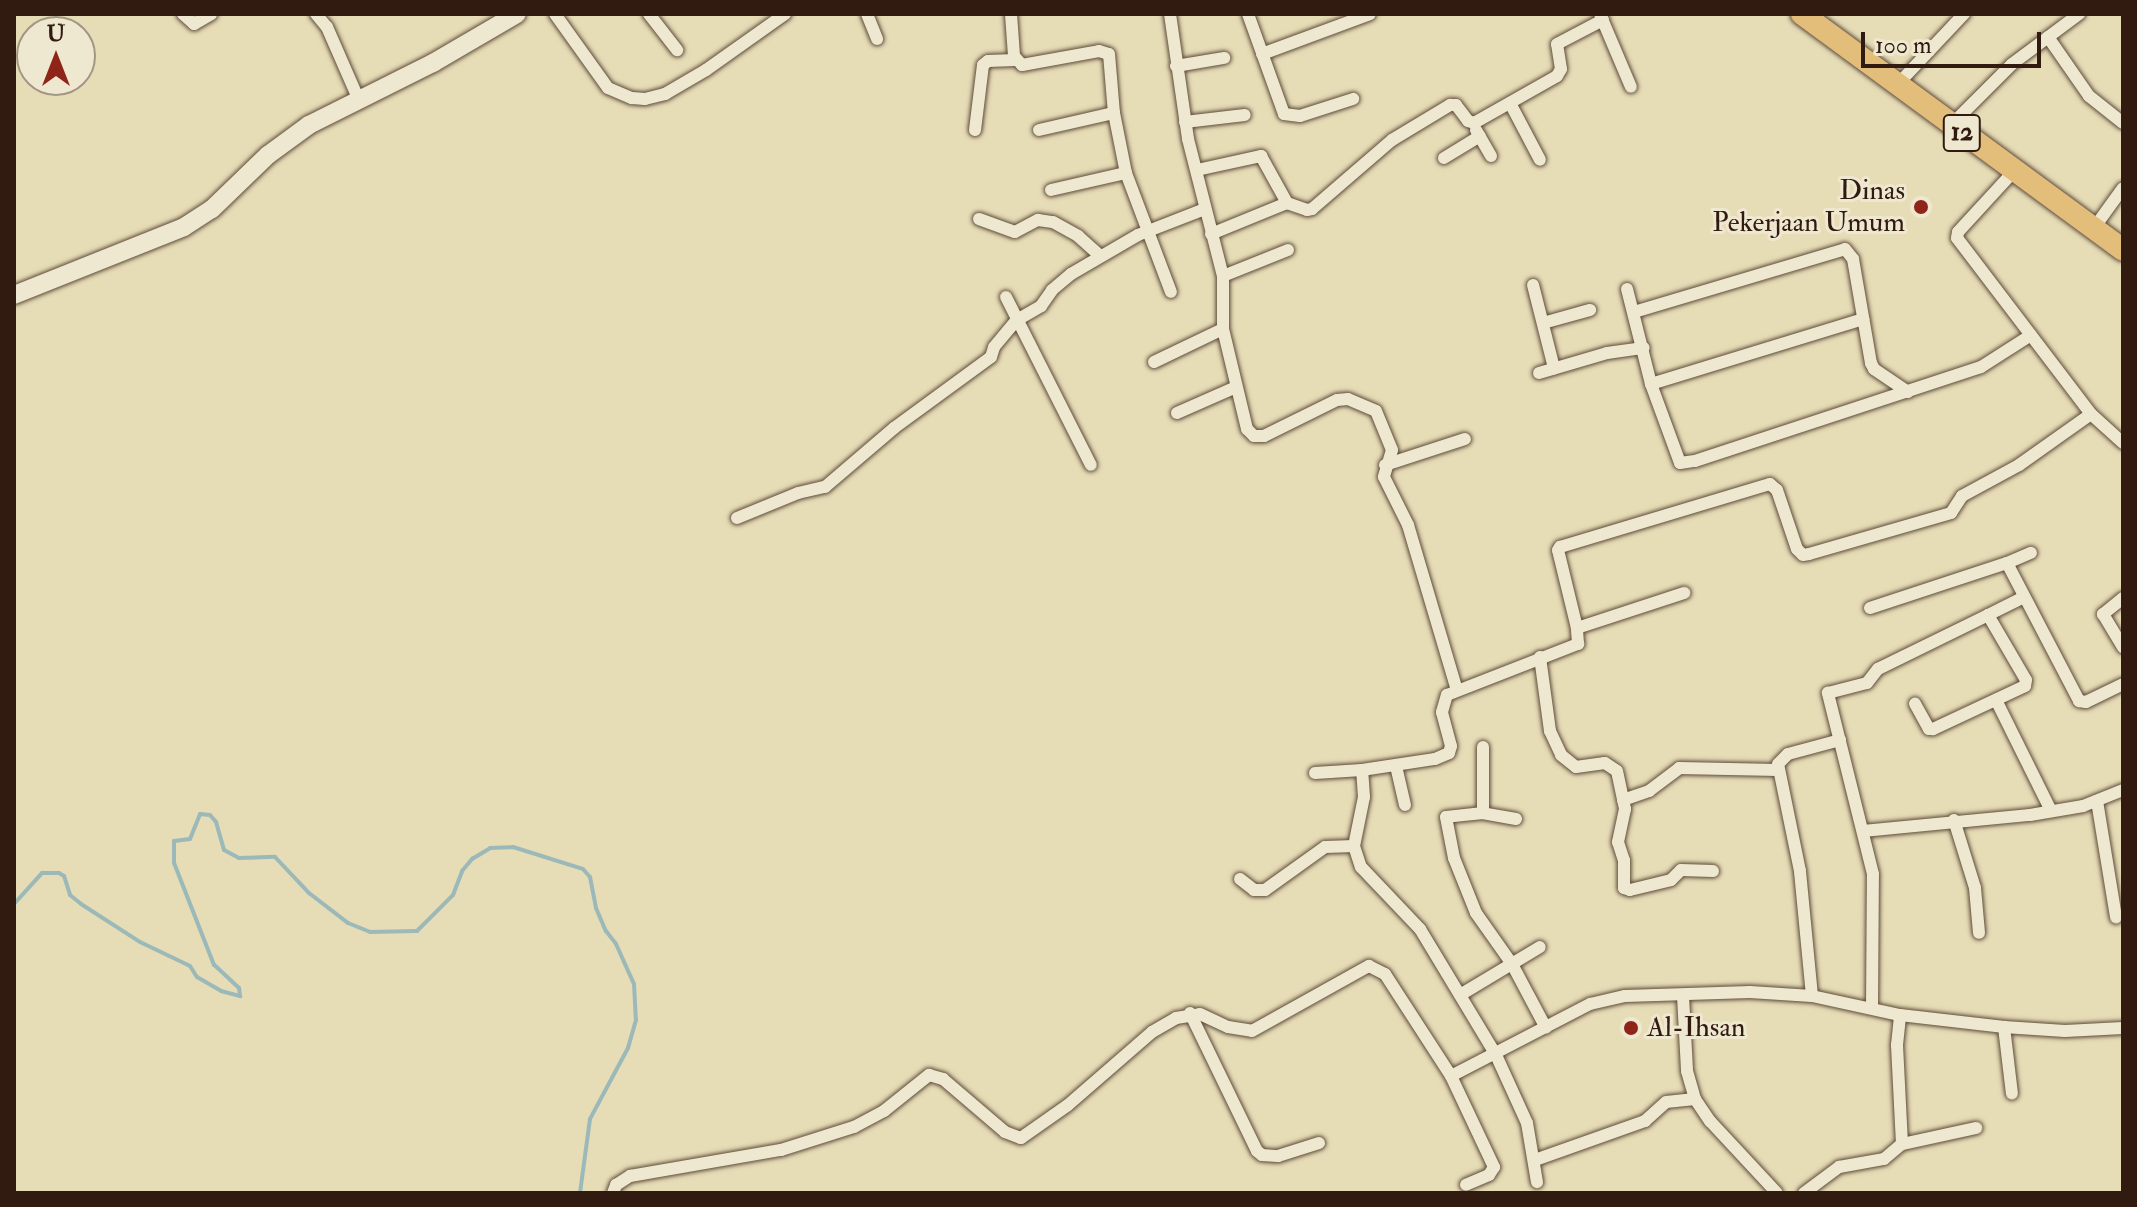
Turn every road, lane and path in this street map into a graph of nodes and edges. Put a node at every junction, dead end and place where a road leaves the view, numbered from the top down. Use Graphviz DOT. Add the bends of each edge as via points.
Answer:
graph roads {
  1 [pos="183,14"];
  2 [pos="211,14"];
  3 [pos="316,14"];
  4 [pos="517,14"];
  5 [pos="555,14"];
  6 [pos="649,14"];
  7 [pos="761,14"];
  8 [pos="785,14"];
  9 [pos="867,14"];
  10 [pos="1011,14"];
  11 [pos="1170,14"];
  12 [pos="1248,14"];
  13 [pos="1370,14"];
  14 [pos="1802,14"];
  15 [pos="1964,14"];
  16 [pos="2079,14"];
  17 [pos="1602,17"];
  18 [pos="772,23"];
  19 [pos="2048,37"];
  20 [pos="877,39"];
  21 [pos="677,50"];
  22 [pos="1262,54"];
  23 [pos="1224,58"];
  24 [pos="1015,60"];
  25 [pos="1176,66"];
  26 [pos="1897,85"];
  27 [pos="1631,87"];
  28 [pos="358,98"];
  29 [pos="1353,99"];
  30 [pos="1510,103"];
  31 [pos="1114,113"];
  32 [pos="1245,115"];
  33 [pos="1185,122"];
  34 [pos="2123,123"];
  35 [pos="1472,124"];
  36 [pos="1951,125"];
  37 [pos="975,130"];
  38 [pos="1039,130"];
  39 [pos="1480,136"];
  40 [pos="1491,156"];
  41 [pos="1444,158"];
  42 [pos="1540,160"];
  43 [pos="1197,170"];
  44 [pos="2015,170"];
  45 [pos="1126,173"];
  46 [pos="2123,188"];
  47 [pos="1051,190"];
  48 [pos="1287,203"];
  49 [pos="1205,209"];
  50 [pos="979,219"];
  51 [pos="2094,228"];
  52 [pos="1146,232"];
  53 [pos="1211,234"];
  54 [pos="1288,250"];
  55 [pos="2123,250"];
  56 [pos="1100,256"];
  57 [pos="1223,276"];
  58 [pos="1533,285"];
  59 [pos="1627,289"];
  60 [pos="1171,292"];
  61 [pos="14,295"];
  62 [pos="1006,297"];
  63 [pos="1590,310"];
  64 [pos="1634,312"];
  65 [pos="1863,319"];
  66 [pos="1017,320"];
  67 [pos="1543,323"];
  68 [pos="1223,329"];
  69 [pos="2031,335"];
  70 [pos="1644,348"];
  71 [pos="1154,362"];
  72 [pos="1554,368"];
  73 [pos="1539,373"];
  74 [pos="1651,384"];
  75 [pos="1236,387"];
  76 [pos="1908,392"];
  77 [pos="1177,413"];
  78 [pos="2091,414"];
  79 [pos="1465,439"];
  80 [pos="2123,443"];
  81 [pos="1091,465"];
  82 [pos="1385,465"];
  83 [pos="737,518"];
  84 [pos="2031,553"];
  85 [pos="2007,563"];
  86 [pos="1684,593"];
  87 [pos="2024,597"];
  88 [pos="2123,598"];
  89 [pos="1870,608"];
  90 [pos="1988,615"];
  91 [pos="1577,628"];
  92 [pos="2123,647"];
  93 [pos="1540,657"];
  94 [pos="2123,684"];
  95 [pos="1457,690"];
  96 [pos="1996,700"];
  97 [pos="1915,704"];
  98 [pos="1840,740"];
  99 [pos="1483,747"];
  100 [pos="1396,766"];
  101 [pos="1362,770"];
  102 [pos="1778,770"];
  103 [pos="1315,773"];
  104 [pos="2123,790"];
  105 [pos="1623,800"];
  106 [pos="2097,801"];
  107 [pos="1405,805"];
  108 [pos="2051,811"];
  109 [pos="1483,813"];
  110 [pos="1516,819"];
  111 [pos="1954,820"];
  112 [pos="1863,831"];
  113 [pos="1354,846"];
  114 [pos="1713,871"];
  115 [pos="1240,879"];
  116 [pos="2116,917"];
  117 [pos="1979,933"];
  118 [pos="1540,947"];
  119 [pos="1512,964"];
  120 [pos="1460,995"];
  121 [pos="1683,996"];
  122 [pos="1812,996"];
  123 [pos="1872,1008"];
  124 [pos="1190,1013"];
  125 [pos="1900,1015"];
  126 [pos="2004,1027"];
  127 [pos="1546,1028"];
  128 [pos="2123,1028"];
  129 [pos="1496,1055"];
  130 [pos="1451,1076"];
  131 [pos="2012,1094"];
  132 [pos="1695,1099"];
  133 [pos="1976,1128"];
  134 [pos="1319,1143"];
  135 [pos="1902,1144"];
  136 [pos="1535,1160"];
  137 [pos="1537,1182"];
  138 [pos="1466,1185"];
  139 [pos="613,1193"];
  140 [pos="1777,1193"];
  141 [pos="1804,1193"];
  1 -- 2 [label="street" via="194,24"];
  3 -- 28 [label="street" via="327,27"];
  4 -- 28 [label="main road" via="433,63"];
  5 -- 18 [label="street" via="608,88 645,99 665,94 706,70"];
  6 -- 21 [label="street"];
  7 -- 18 [label="street"];
  8 -- 18 [label="street"];
  9 -- 20 [label="street"];
  10 -- 24 [label="street"];
  11 -- 25 [label="street"];
  12 -- 22 [label="street"];
  13 -- 22 [label="street"];
  14 -- 26 [label="highway, 12"];
  15 -- 26 [label="street"];
  16 -- 19 [label="street"];
  17 -- 27 [label="street"];
  17 -- 30 [label="street" via="1559,42 1559,74"];
  19 -- 34 [label="street" via="2089,96"];
  19 -- 36 [label="street" via="2012,64"];
  22 -- 29 [label="street" via="1284,114 1300,116"];
  23 -- 25 [label="street"];
  24 -- 31 [label="street" via="1029,64 1105,51 1111,59"];
  24 -- 37 [label="street" via="983,65"];
  25 -- 33 [label="street"];
  26 -- 36 [label="highway, 12"];
  28 -- 61 [label="main road" via="268,155 212,209 184,227"];
  30 -- 35 [label="street"];
  30 -- 42 [label="street"];
  31 -- 38 [label="street"];
  31 -- 45 [label="street"];
  32 -- 33 [label="street"];
  33 -- 43 [label="street"];
  35 -- 39 [label="street"];
  35 -- 48 [label="street" via="1452,105 1392,140 1312,209"];
  36 -- 44 [label="highway, 12"];
  39 -- 40 [label="street"];
  39 -- 41 [label="street"];
  43 -- 48 [label="street" via="1261,156"];
  43 -- 49 [label="street"];
  44 -- 51 [label="highway, 12"];
  44 -- 69 [label="street" via="1957,238"];
  45 -- 47 [label="street"];
  45 -- 52 [label="street"];
  46 -- 51 [label="street"];
  48 -- 53 [label="street"];
  49 -- 52 [label="street"];
  49 -- 53 [label="street"];
  50 -- 56 [label="street" via="1015,232 1038,220 1053,222"];
  51 -- 55 [label="highway, 12"];
  52 -- 56 [label="street"];
  52 -- 60 [label="street"];
  53 -- 57 [label="street"];
  54 -- 57 [label="street"];
  56 -- 66 [label="street"];
  57 -- 68 [label="street"];
  58 -- 67 [label="street"];
  59 -- 64 [label="street"];
  62 -- 66 [label="street"];
  63 -- 67 [label="street"];
  64 -- 65 [label="street" via="1845,249 1853,259"];
  64 -- 70 [label="street"];
  65 -- 74 [label="street"];
  65 -- 76 [label="street" via="1874,369"];
  66 -- 81 [label="street"];
  66 -- 83 [label="street" via="991,357 825,487"];
  67 -- 72 [label="street"];
  68 -- 71 [label="street"];
  68 -- 75 [label="street"];
  69 -- 76 [label="street" via="1981,367"];
  69 -- 78 [label="street"];
  70 -- 72 [label="street"];
  70 -- 74 [label="street"];
  72 -- 73 [label="street"];
  74 -- 76 [label="street" via="1680,463"];
  75 -- 77 [label="street"];
  75 -- 82 [label="street" via="1247,429 1258,437 1337,400 1363,403 1376,411 1392,450"];
  78 -- 80 [label="street"];
  78 -- 91 [label="street" via="2019,465 1962,496 1951,513 1809,554 1797,549 1777,490 1770,484 1560,547"];
  79 -- 82 [label="street"];
  82 -- 95 [label="street" via="1384,477 1408,525"];
  84 -- 85 [label="street"];
  85 -- 87 [label="street"];
  85 -- 89 [label="street"];
  86 -- 91 [label="street"];
  87 -- 90 [label="street"];
  87 -- 94 [label="street" via="2079,701"];
  88 -- 92 [label="street" via="2103,614"];
  90 -- 96 [label="street" via="2026,683"];
  90 -- 98 [label="street" via="1878,669 1867,683 1829,692"];
  91 -- 93 [label="street" via="1578,644"];
  93 -- 95 [label="street"];
  93 -- 105 [label="street" via="1555,745 1576,767 1615,767"];
  95 -- 100 [label="street" via="1442,706 1449,753"];
  96 -- 97 [label="street" via="1931,729"];
  96 -- 108 [label="street"];
  98 -- 102 [label="street" via="1788,754 1780,759"];
  98 -- 112 [label="street"];
  99 -- 109 [label="street"];
  100 -- 101 [label="street"];
  100 -- 107 [label="street"];
  101 -- 103 [label="street"];
  101 -- 113 [label="street" via="1364,797"];
  102 -- 105 [label="street" via="1679,768 1649,791"];
  102 -- 122 [label="street" via="1800,871"];
  104 -- 106 [label="street"];
  105 -- 114 [label="street" via="1618,842 1625,889 1671,880 1680,870"];
  106 -- 108 [label="street"];
  106 -- 116 [label="street"];
  108 -- 111 [label="street"];
  109 -- 110 [label="street"];
  109 -- 119 [label="street" via="1446,817 1450,845 1476,913"];
  111 -- 112 [label="street"];
  111 -- 117 [label="street" via="1975,888"];
  112 -- 123 [label="street" via="1875,912"];
  113 -- 115 [label="street" via="1325,847 1265,890 1251,889"];
  113 -- 120 [label="street" via="1361,867 1420,929"];
  118 -- 119 [label="street"];
  119 -- 120 [label="street"];
  119 -- 127 [label="street"];
  120 -- 129 [label="street"];
  121 -- 122 [label="street"];
  121 -- 127 [label="street" via="1603,999"];
  121 -- 132 [label="street" via="1687,1071"];
  122 -- 123 [label="street"];
  123 -- 125 [label="street"];
  124 -- 130 [label="street" via="1252,1031 1373,967 1385,974"];
  124 -- 134 [label="street" via="1257,1151 1278,1156"];
  124 -- 139 [label="street" via="1152,1032 1021,1138 1005,1132 943,1079 929,1075 884,1111 837,1133 781,1150 630,1176"];
  125 -- 126 [label="street"];
  125 -- 135 [label="street"];
  126 -- 128 [label="street"];
  126 -- 131 [label="street"];
  127 -- 129 [label="street"];
  129 -- 130 [label="street"];
  129 -- 136 [label="street" via="1527,1123"];
  130 -- 138 [label="street" via="1494,1167 1489,1175"];
  132 -- 136 [label="street" via="1666,1102 1636,1125"];
  132 -- 140 [label="street"];
  133 -- 135 [label="street"];
  135 -- 141 [label="street" via="1884,1159 1839,1167"];
  136 -- 137 [label="street"];
}
